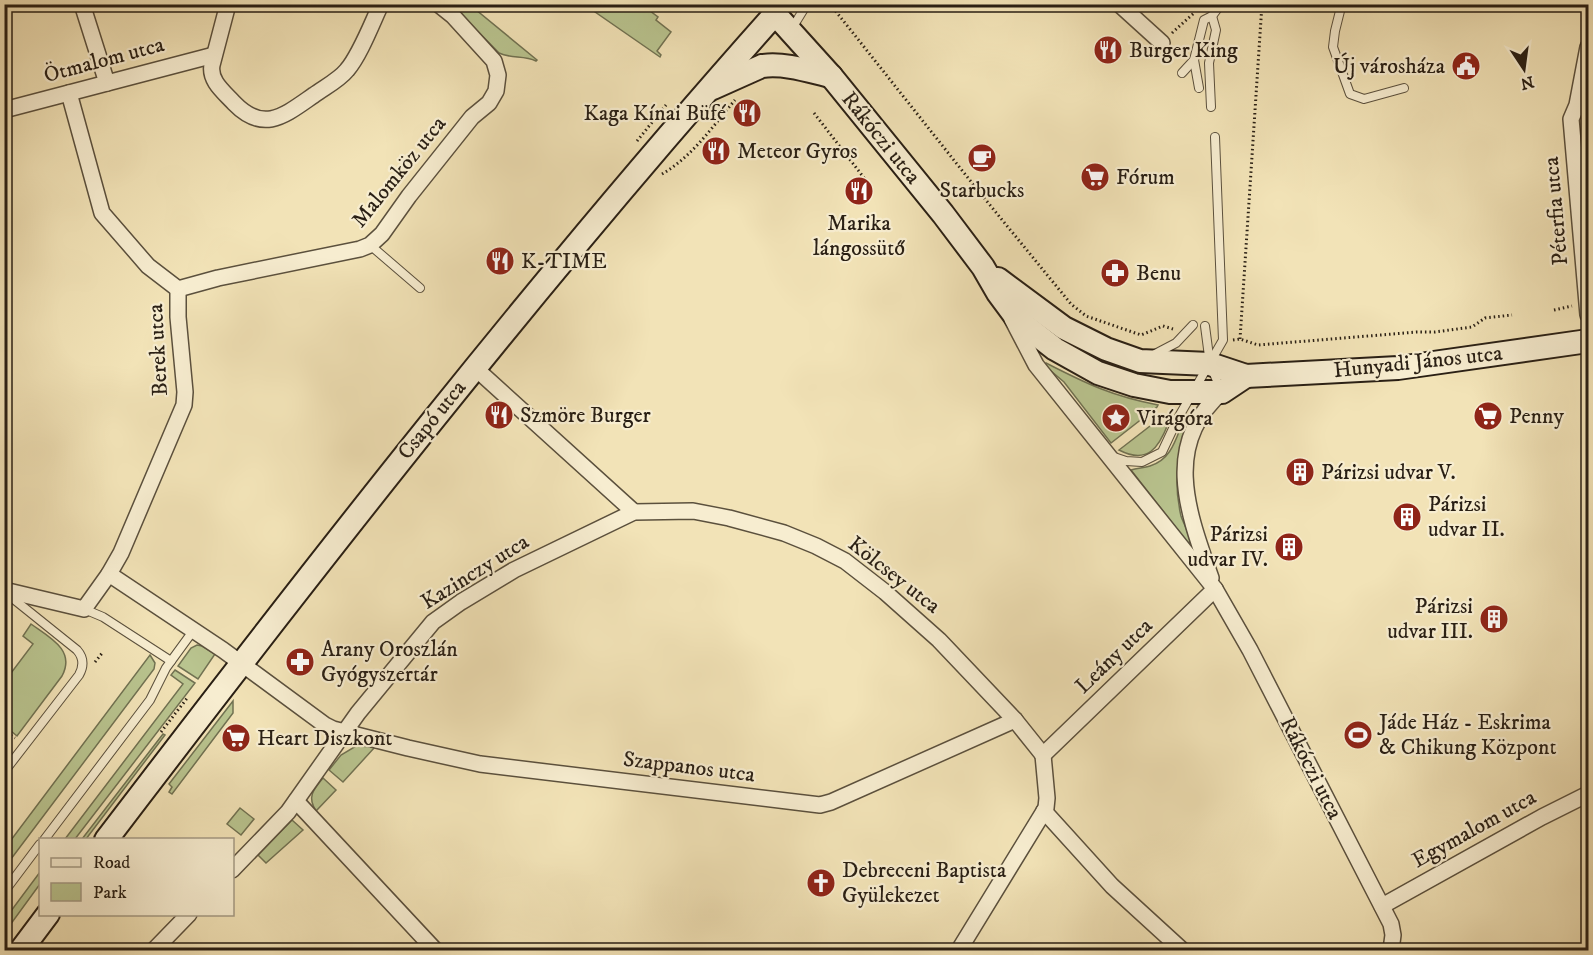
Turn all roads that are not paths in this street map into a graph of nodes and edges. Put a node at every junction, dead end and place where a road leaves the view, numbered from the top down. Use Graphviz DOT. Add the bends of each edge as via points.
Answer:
graph roads {
  1 [pos="82,4"];
  2 [pos="228,4"];
  3 [pos="381,4"];
  4 [pos="438,4"];
  5 [pos="807,4"];
  6 [pos="1119,4"];
  7 [pos="1221,4"];
  8 [pos="1341,7"];
  9 [pos="768,8"];
  10 [pos="1212,16"];
  11 [pos="790,31"];
  12 [pos="1162,43"];
  13 [pos="1588,47"];
  14 [pos="214,55"];
  15 [pos="1194,60"];
  16 [pos="1182,73"];
  17 [pos="831,76"];
  18 [pos="107,83"];
  19 [pos="1199,88"];
  20 [pos="1404,88"];
  21 [pos="708,90"];
  22 [pos="69,93"];
  23 [pos="1211,107"];
  24 [pos="4,110"];
  25 [pos="1215,137"];
  26 [pos="370,245"];
  27 [pos="983,267"];
  28 [pos="1218,280"];
  29 [pos="420,288"];
  30 [pos="178,289"];
  31 [pos="1222,289"];
  32 [pos="998,293"];
  33 [pos="1588,315"];
  34 [pos="1193,325"];
  35 [pos="1206,326"];
  36 [pos="1064,328"];
  37 [pos="1588,341"];
  38 [pos="1140,360"];
  39 [pos="1210,364"];
  40 [pos="474,367"];
  41 [pos="1246,376"];
  42 [pos="1222,392"];
  43 [pos="1193,393"];
  44 [pos="1108,453"];
  45 [pos="634,512"];
  46 [pos="109,574"];
  47 [pos="1215,589"];
  48 [pos="4,591"];
  49 [pos="84,609"];
  50 [pos="193,631"];
  51 [pos="171,661"];
  52 [pos="241,663"];
  53 [pos="1015,720"];
  54 [pos="344,732"];
  55 [pos="1043,755"];
  56 [pos="4,772"];
  57 [pos="1588,794"];
  58 [pos="296,801"];
  59 [pos="1044,811"];
  60 [pos="46,838"];
  61 [pos="108,838"];
  62 [pos="39,845"];
  63 [pos="234,868"];
  64 [pos="4,892"];
  65 [pos="1382,906"];
  66 [pos="47,916"];
  67 [pos="188,916"];
  68 [pos="21,951"];
  69 [pos="154,951"];
  70 [pos="435,951"];
  71 [pos="959,951"];
  72 [pos="1182,951"];
  73 [pos="1391,951"];
  1 -- 18 [label="street"];
  2 -- 14 [label="street"];
  3 -- 14 [label="street" via="349,68 278,118 260,120 242,111 214,80"];
  4 -- 26 [label="street, Malomköz utca" via="492,58 497,68 497,87 492,99 469,121"];
  5 -- 11 [label="lane"];
  6 -- 12 [label="street"];
  7 -- 10 [label="lane"];
  8 -- 20 [label="lane" via="1334,47 1350,94 1364,99"];
  9 -- 11 [label="street, Rákóczi utca"];
  9 -- 21 [label="street, Csapó utca"];
  10 -- 15 [label="lane" via="1204,20"];
  10 -- 23 [label="lane" via="1216,30 1209,63"];
  11 -- 17 [label="street, Rákóczi utca"];
  13 -- 33 [label="street, Péterfia utca" via="1571,119"];
  14 -- 18 [label="street, Ötmalom utca"];
  15 -- 16 [label="lane"];
  15 -- 19 [label="lane"];
  17 -- 21 [label="street" via="792,67 762,66"];
  17 -- 27 [label="street, Rákóczi utca"];
  18 -- 22 [label="street, Ötmalom utca"];
  21 -- 40 [label="street, Csapó utca"];
  22 -- 24 [label="street, Ötmalom utca"];
  22 -- 30 [label="street, Berek utca" via="102,213 148,266"];
  25 -- 31 [label="lane"];
  26 -- 29 [label="lane"];
  26 -- 30 [label="street, Malomköz utca"];
  27 -- 32 [label="street, Rákóczi utca"];
  27 -- 36 [label="street, Rákóczi utca"];
  28 -- 31 [label="lane"];
  30 -- 46 [label="street, Berek utca" via="184,405"];
  31 -- 39 [label="lane" via="1223,340"];
  32 -- 43 [label="street, Rákóczi utca" via="1018,320 1055,349 1098,373 1134,385"];
  32 -- 44 [label="street, Rákóczi utca" via="1036,365"];
  34 -- 38 [label="lane" via="1176,343"];
  35 -- 39 [label="lane"];
  36 -- 38 [label="street, Hunyadi János utca" via="1106,349"];
  37 -- 41 [label="street, Hunyadi János utca" via="1398,368"];
  38 -- 39 [label="street, Hunyadi János utca"];
  39 -- 41 [label="street, Hunyadi János utca"];
  39 -- 42 [label="lane"];
  39 -- 43 [label="lane"];
  40 -- 45 [label="street"];
  40 -- 52 [label="street, Csapó utca"];
  41 -- 42 [label="street"];
  42 -- 43 [label="street"];
  42 -- 47 [label="street, Rákóczi utca" via="1194,430 1185,484 1190,518"];
  43 -- 44 [label="lane" via="1166,446 1156,456 1134,462"];
  44 -- 47 [label="street, Rákóczi utca"];
  45 -- 53 [label="street, Kölcsey utca" via="693,511 729,518 784,533 831,553 911,614"];
  45 -- 54 [label="street, Kazinczy utca" via="514,570 433,622"];
  46 -- 49 [label="street, Berek utca"];
  46 -- 50 [label="street, Szappanos utca"];
  47 -- 55 [label="street, Leány utca"];
  47 -- 65 [label="street, Rákóczi utca"];
  48 -- 49 [label="street"];
  48 -- 56 [label="lane" via="75,649 83,662 81,672"];
  49 -- 51 [label="lane"];
  50 -- 51 [label="lane"];
  50 -- 52 [label="street, Szappanos utca"];
  51 -- 60 [label="lane" via="150,700"];
  52 -- 54 [label="street, Szappanos utca" via="325,725"];
  52 -- 61 [label="street, Csapó utca"];
  53 -- 54 [label="street, Szappanos utca" via="820,805 480,764"];
  53 -- 55 [label="street, Kölcsey utca"];
  54 -- 58 [label="street, Kazinczy utca"];
  55 -- 59 [label="street" via="1047,798"];
  57 -- 65 [label="street, Egymalom utca"];
  58 -- 63 [label="street, Kazinczy utca"];
  58 -- 70 [label="street"];
  59 -- 71 [label="street"];
  59 -- 72 [label="street" via="1112,886"];
  62 -- 64 [label="lane"];
  65 -- 73 [label="street, Rákóczi utca" via="1393,932"];
  66 -- 68 [label="street"];
  67 -- 69 [label="street"];
}
